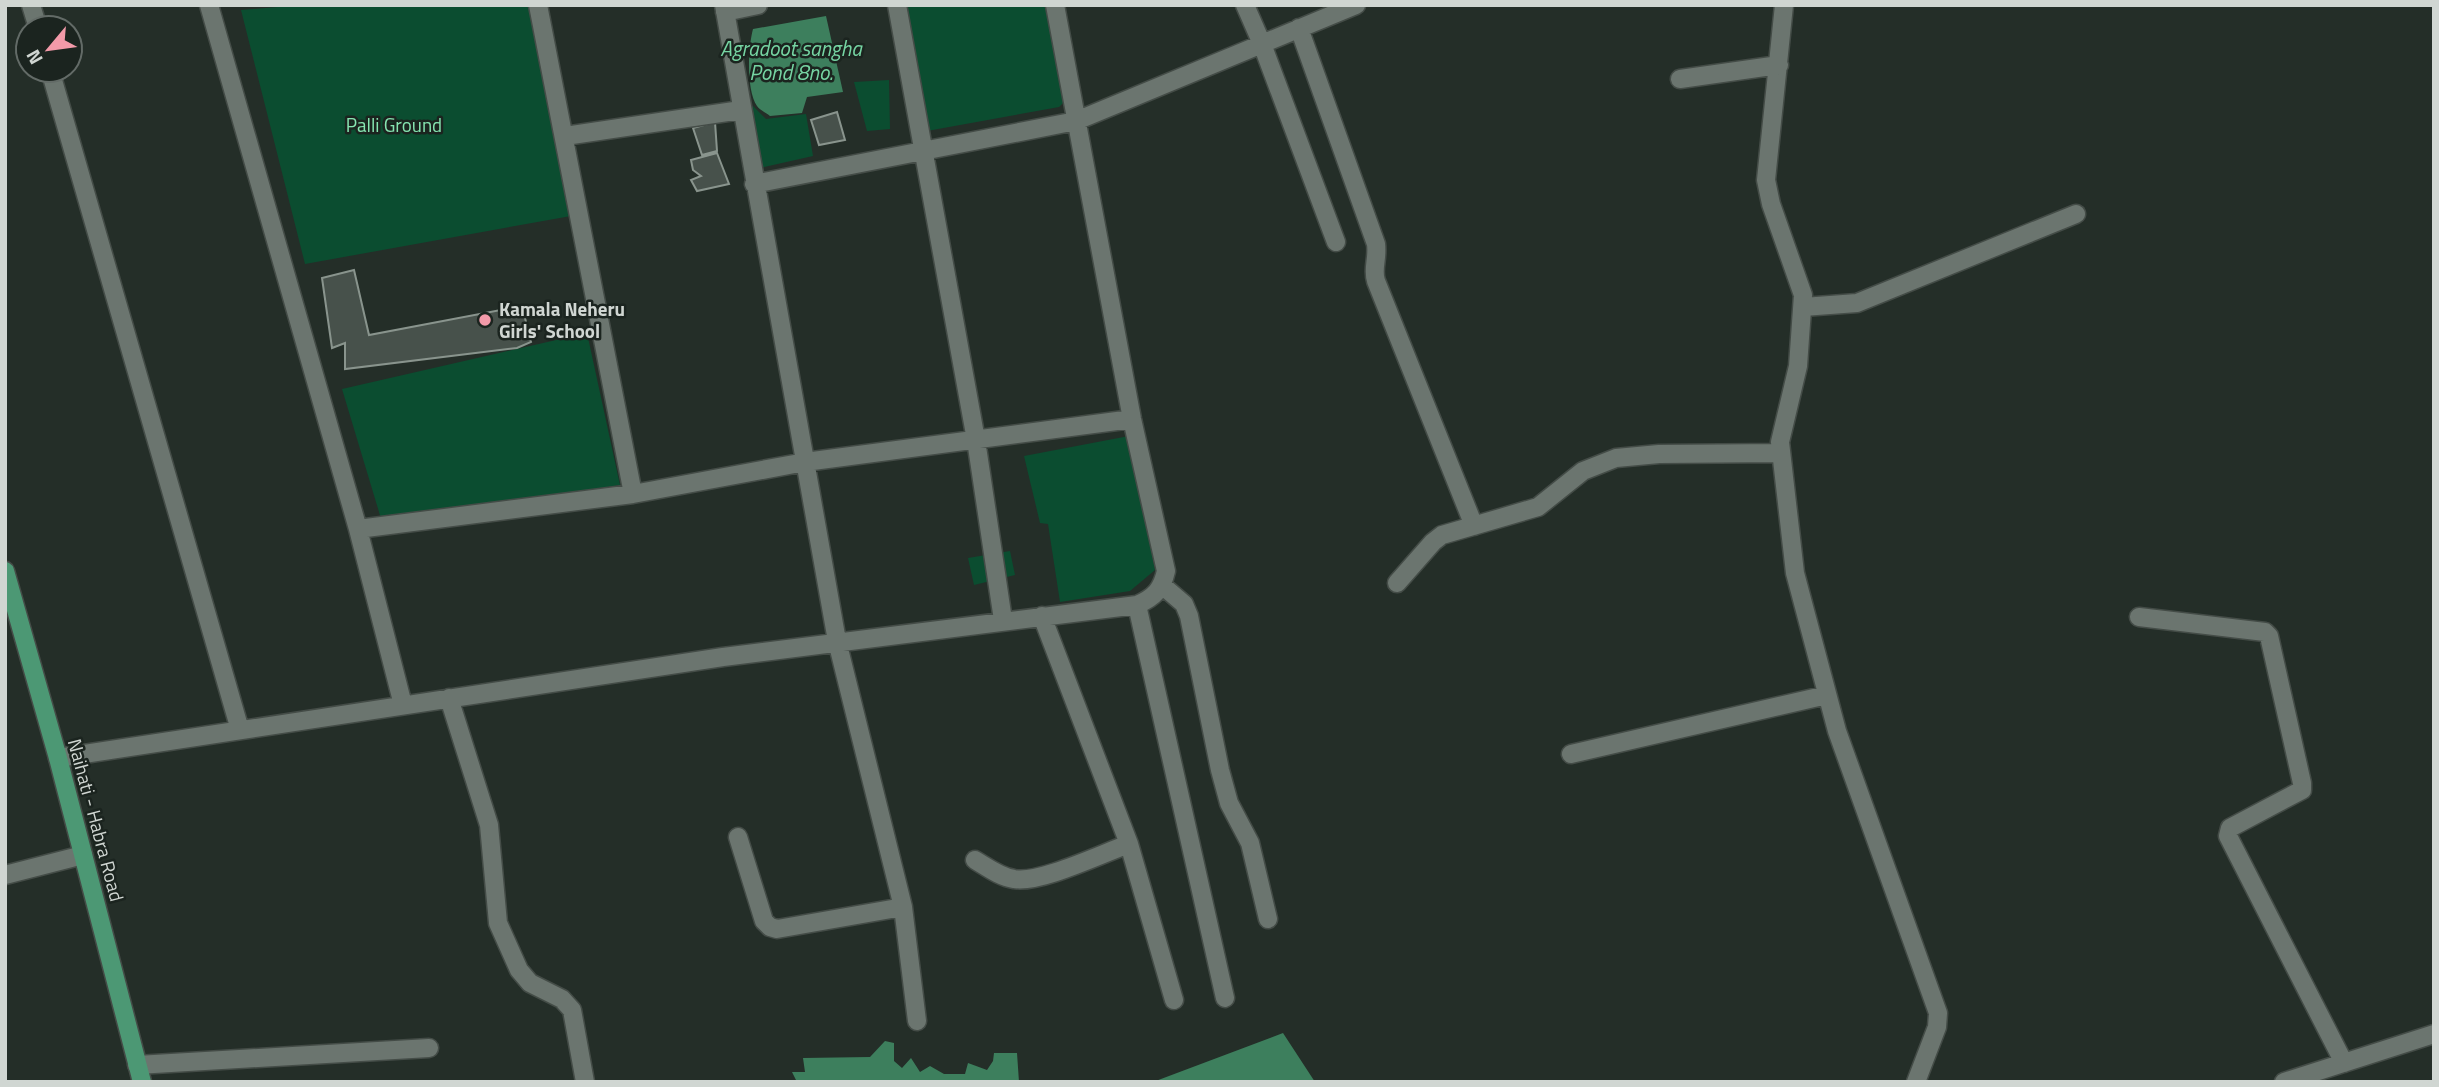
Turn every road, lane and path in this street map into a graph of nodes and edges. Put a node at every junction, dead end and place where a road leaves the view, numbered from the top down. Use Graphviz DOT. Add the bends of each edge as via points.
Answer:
graph roads {
  1 [pos="209,5"];
  2 [pos="538,5"];
  3 [pos="758,5"];
  4 [pos="897,5"];
  5 [pos="1055,5"];
  6 [pos="1245,5"];
  7 [pos="1784,5"];
  8 [pos="1350,6"];
  9 [pos="724,9"];
  10 [pos="1299,28"];
  11 [pos="1262,44"];
  12 [pos="1779,65"];
  13 [pos="1680,79"];
  14 [pos="54,84"];
  15 [pos="741,110"];
  16 [pos="1076,121"];
  17 [pos="565,136"];
  18 [pos="924,150"];
  19 [pos="754,184"];
  20 [pos="2076,214"];
  21 [pos="1336,242"];
  22 [pos="1802,307"];
  23 [pos="1132,419"];
  24 [pos="975,440"];
  25 [pos="1782,453"];
  26 [pos="805,462"];
  27 [pos="633,494"];
  28 [pos="1474,526"];
  29 [pos="358,529"];
  30 [pos="5,571"];
  31 [pos="1397,583"];
  32 [pos="1163,586"];
  33 [pos="1137,605"];
  34 [pos="1042,616"];
  35 [pos="2138,617"];
  36 [pos="1003,620"];
  37 [pos="837,641"];
  38 [pos="1826,695"];
  39 [pos="449,698"];
  40 [pos="403,705"];
  41 [pos="240,730"];
  42 [pos="1570,754"];
  43 [pos="58,758"];
  44 [pos="738,837"];
  45 [pos="1129,844"];
  46 [pos="83,855"];
  47 [pos="975,860"];
  48 [pos="5,876"];
  49 [pos="903,906"];
  50 [pos="1268,919"];
  51 [pos="1225,998"];
  52 [pos="1174,1000"];
  53 [pos="917,1021"];
  54 [pos="2434,1034"];
  55 [pos="429,1048"];
  56 [pos="2336,1071"];
  57 [pos="140,1073"];
  58 [pos="585,1082"];
  59 [pos="1916,1082"];
  60 [pos="2284,1082"];
  1 -- 29 [label="street"];
  2 -- 17 [label="street"];
  3 -- 9 [label="street"];
  4 -- 18 [label="street"];
  5 -- 16 [label="street"];
  6 -- 11 [label="street"];
  7 -- 12 [label="street"];
  8 -- 10 [label="street"];
  9 -- 15 [label="street"];
  10 -- 11 [label="street"];
  10 -- 28 [label="street" via="1376,244 1378,260 1373,274"];
  11 -- 16 [label="street"];
  11 -- 21 [label="street"];
  12 -- 13 [label="street"];
  12 -- 22 [label="street" via="1766,180 1802,288"];
  14 -- 41 [label="street"];
  15 -- 17 [label="street"];
  15 -- 19 [label="street"];
  16 -- 18 [label="street"];
  16 -- 23 [label="street"];
  17 -- 27 [label="street"];
  18 -- 19 [label="street"];
  18 -- 24 [label="street"];
  19 -- 26 [label="street"];
  20 -- 22 [label="street" via="1857,303"];
  22 -- 25 [label="street" via="1798,366 1780,442"];
  23 -- 24 [label="street"];
  23 -- 32 [label="street" via="1166,570"];
  24 -- 26 [label="street"];
  24 -- 36 [label="street"];
  25 -- 28 [label="street" via="1616,458 1583,471 1538,507"];
  25 -- 38 [label="street" via="1795,573"];
  26 -- 27 [label="street"];
  26 -- 37 [label="street"];
  27 -- 29 [label="street"];
  28 -- 31 [label="street" via="1433,541"];
  29 -- 40 [label="street"];
  30 -- 43 [label="main road, Naihati - Habra Road"];
  32 -- 33 [label="street" via="1152,599"];
  32 -- 50 [label="street" via="1184,604 1189,616 1220,770 1229,803 1250,843"];
  33 -- 34 [label="street"];
  33 -- 51 [label="street"];
  34 -- 36 [label="street"];
  34 -- 45 [label="street"];
  35 -- 56 [label="street" via="2269,636 2302,790 2231,828 2228,836"];
  36 -- 37 [label="street"];
  37 -- 39 [label="street"];
  37 -- 49 [label="street"];
  38 -- 42 [label="street"];
  38 -- 59 [label="street" via="1938,1013"];
  39 -- 40 [label="street"];
  39 -- 58 [label="street" via="488,825 498,923 519,970 530,983 562,999 572,1010"];
  40 -- 41 [label="street"];
  41 -- 43 [label="street"];
  43 -- 46 [label="main road, Naihati - Habra Road"];
  44 -- 49 [label="street" via="769,927"];
  45 -- 47 [label="street" via="1034,879 1016,880"];
  45 -- 52 [label="street"];
  46 -- 48 [label="street"];
  46 -- 57 [label="main road, Naihati - Habra Road"];
  49 -- 53 [label="street"];
  54 -- 56 [label="street"];
  55 -- 57 [label="street"];
  56 -- 60 [label="street"];
}
